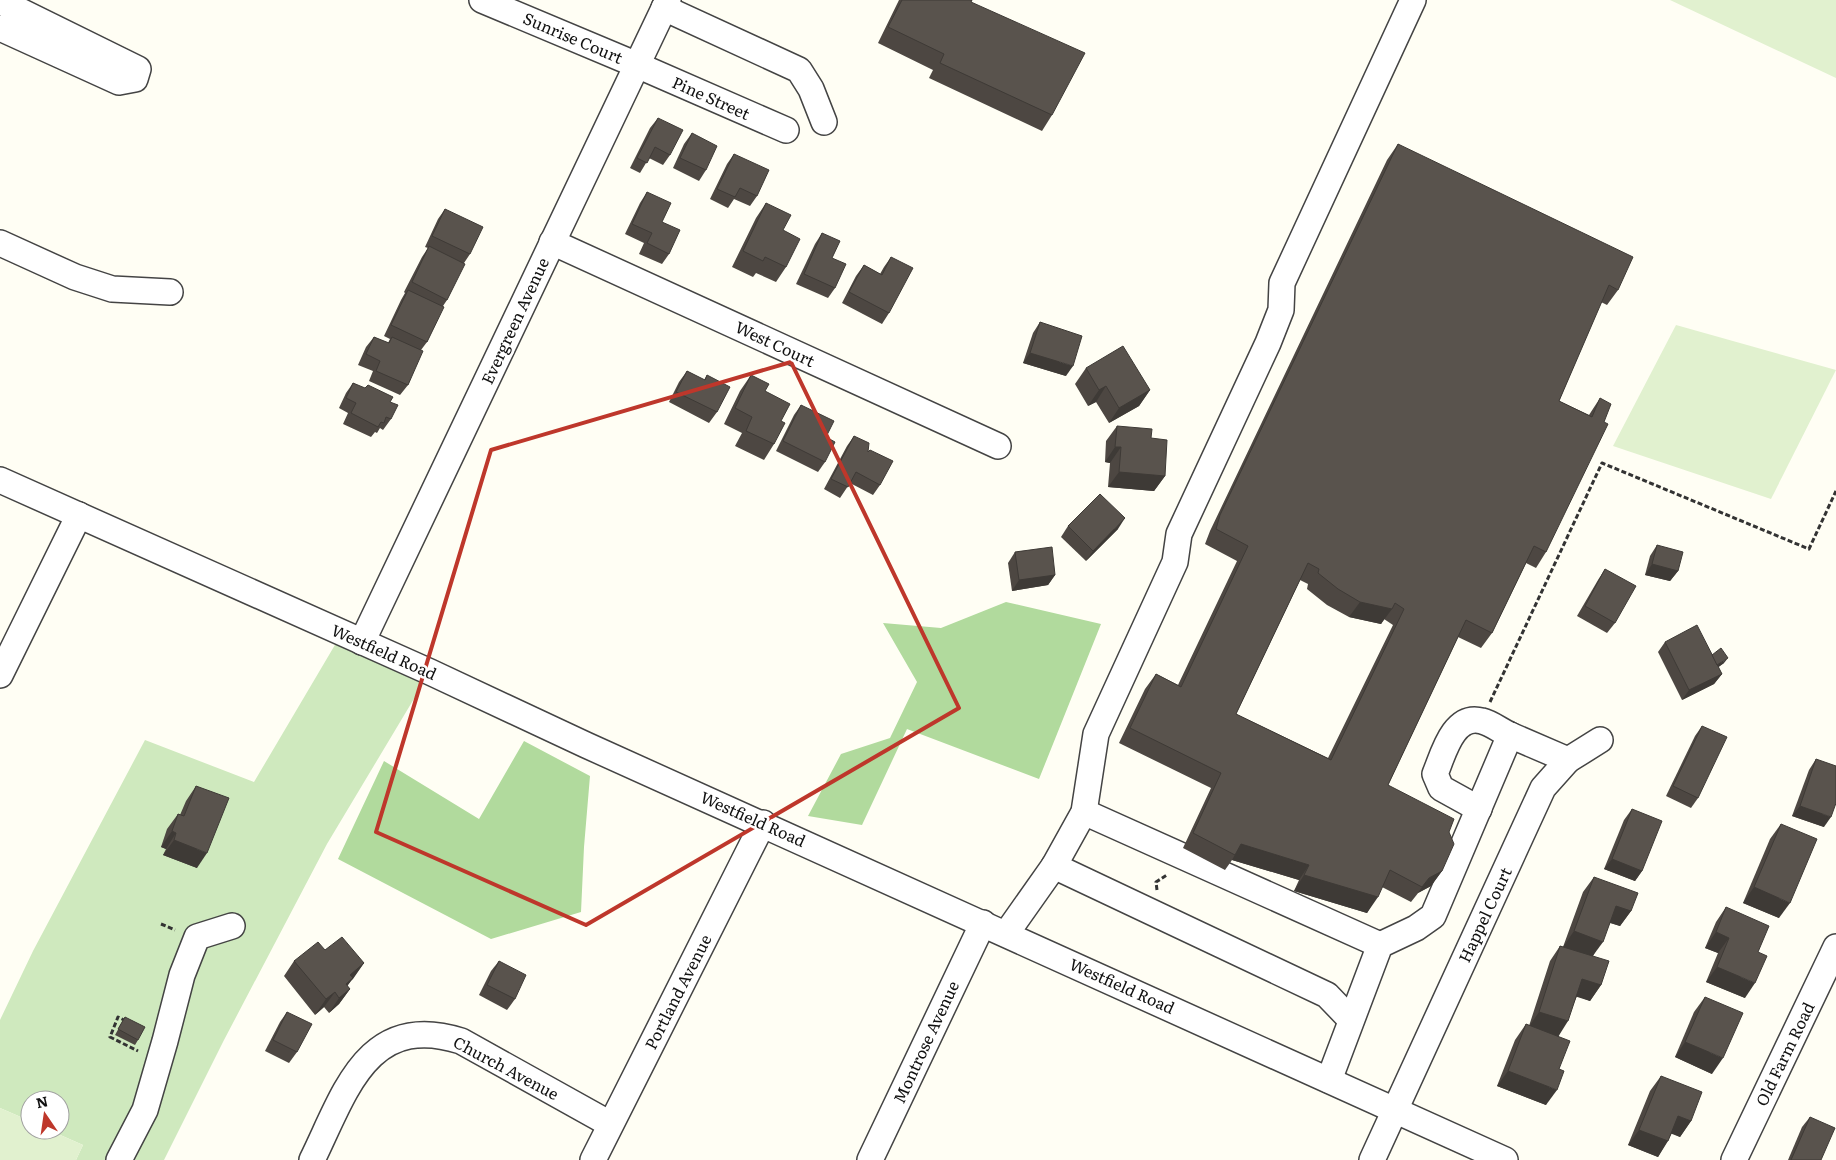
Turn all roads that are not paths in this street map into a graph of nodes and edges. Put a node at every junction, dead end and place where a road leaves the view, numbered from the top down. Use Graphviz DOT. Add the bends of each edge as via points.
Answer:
graph roads {
  1 [pos="482,0"];
  2 [pos="1413,0"];
  3 [pos="0,1"];
  4 [pos="666,4"];
  5 [pos="0,28"];
  6 [pos="637,65"];
  7 [pos="824,122"];
  8 [pos="786,130"];
  9 [pos="552,242"];
  10 [pos="0,243"];
  11 [pos="170,292"];
  12 [pos="998,446"];
  13 [pos="0,480"];
  14 [pos="79,516"];
  15 [pos="362,642"];
  16 [pos="0,675"];
  17 [pos="1510,735"];
  18 [pos="1600,740"];
  19 [pos="1568,760"];
  20 [pos="1479,808"];
  21 [pos="1084,812"];
  22 [pos="763,824"];
  23 [pos="1054,866"];
  24 [pos="983,923"];
  25 [pos="232,926"];
  26 [pos="1006,934"];
  27 [pos="1380,945"];
  28 [pos="1836,947"];
  29 [pos="1351,1020"];
  30 [pos="1329,1080"];
  31 [pos="1394,1110"];
  32 [pos="610,1124"];
  33 [pos="119,1160"];
  34 [pos="312,1160"];
  35 [pos="593,1160"];
  36 [pos="870,1160"];
  37 [pos="1372,1160"];
  38 [pos="1505,1160"];
  39 [pos="1734,1160"];
  1 -- 6 [label="street, Sunrise Court"];
  2 -- 21 [label="street" via="1282,283 1280,310 1268,343 1179,534 1175,562 1096,734"];
  3 -- 5 [label="street" via="138,69 135,79 119,82"];
  4 -- 6 [label="street, Evergreen Avenue"];
  4 -- 7 [label="street" via="799,70 812,89"];
  6 -- 8 [label="street, Pine Street"];
  6 -- 9 [label="street, Evergreen Avenue"];
  9 -- 12 [label="street, West Court"];
  9 -- 15 [label="street, Evergreen Avenue"];
  10 -- 11 [label="street" via="75,277 112,289"];
  13 -- 14 [label="street, Westfield Road"];
  14 -- 15 [label="street, Westfield Road"];
  14 -- 16 [label="street"];
  15 -- 22 [label="street, Westfield Road"];
  17 -- 19 [label="street"];
  17 -- 20 [label="street"];
  17 -- 20 [label="street" via="1481,720 1468,721 1461,724 1449,740 1435,774 1441,788"];
  18 -- 19 [label="street, Happel Court"];
  19 -- 31 [label="street, Happel Court" via="1543,788"];
  20 -- 27 [label="street" via="1433,916"];
  21 -- 23 [label="street"];
  21 -- 27 [label="street"];
  22 -- 24 [label="street, Westfield Road"];
  22 -- 32 [label="street, Portland Avenue"];
  23 -- 26 [label="street"];
  23 -- 29 [label="street" via="1327,995"];
  24 -- 26 [label="street, Westfield Road"];
  24 -- 36 [label="street, Montrose Avenue"];
  25 -- 33 [label="street" via="197,937 147,1052 145,1110"];
  26 -- 30 [label="street, Westfield Road"];
  27 -- 29 [label="street"];
  28 -- 39 [label="street, Old Farm Road"];
  29 -- 30 [label="street"];
  30 -- 31 [label="street, Westfield Road"];
  31 -- 37 [label="street, Happel Court"];
  31 -- 38 [label="street, Westfield Road"];
  32 -- 34 [label="street, Church Avenue" via="461,1041 418,1034 384,1045 358,1069"];
  32 -- 35 [label="street, Portland Avenue"];
}
